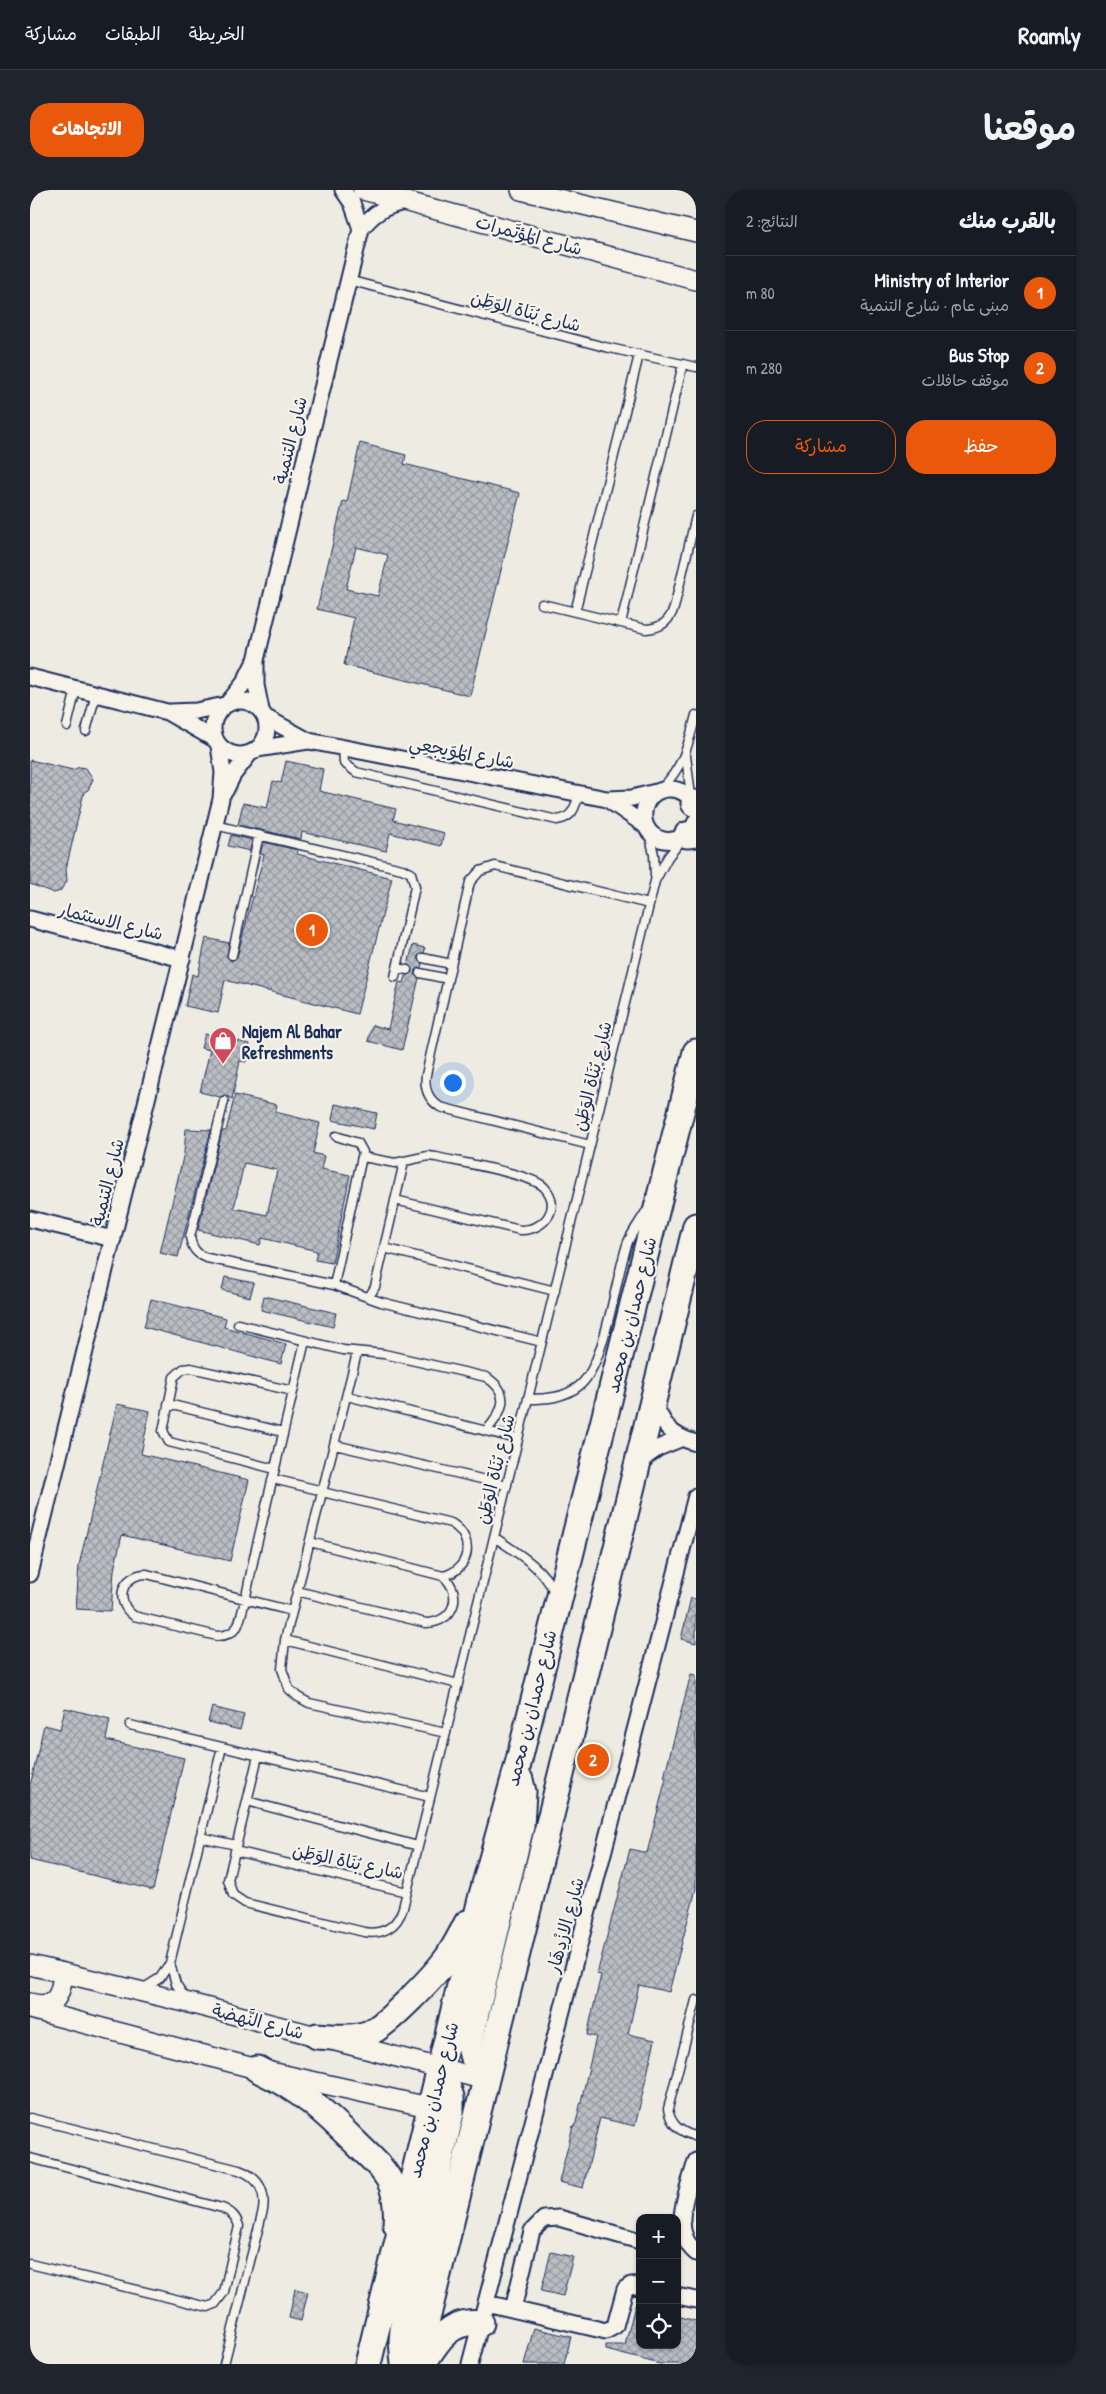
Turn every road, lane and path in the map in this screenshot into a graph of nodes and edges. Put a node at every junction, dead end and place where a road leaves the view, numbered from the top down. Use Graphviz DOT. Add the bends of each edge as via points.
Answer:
graph roads {
  1 [pos="343,190"];
  2 [pos="363,190"];
  3 [pos="522,190"];
  4 [pos="405,202"];
  5 [pos="361,229"];
  6 [pos="696,232"];
  7 [pos="348,280"];
  8 [pos="696,280"];
  9 [pos="639,355"];
  10 [pos="683,364"];
  11 [pos="696,367"];
  12 [pos="696,516"];
  13 [pos="542,604"];
  14 [pos="575,612"];
  15 [pos="621,623"];
  16 [pos="256,660"];
  17 [pos="30,677"];
  18 [pos="76,689"];
  19 [pos="96,694"];
  20 [pos="227,704"];
  21 [pos="166,712"];
  22 [pos="263,714"];
  23 [pos="696,715"];
  24 [pos="67,726"];
  25 [pos="86,731"];
  26 [pos="309,741"];
  27 [pos="218,743"];
  28 [pos="343,748"];
  29 [pos="254,751"];
  30 [pos="686,754"];
  31 [pos="658,791"];
  32 [pos="579,794"];
  33 [pos="221,799"];
  34 [pos="607,799"];
  35 [pos="693,818"];
  36 [pos="215,824"];
  37 [pos="647,827"];
  38 [pos="259,835"];
  39 [pos="655,881"];
  40 [pos="649,904"];
  41 [pos="30,919"];
  42 [pos="400,953"];
  43 [pos="232,955"];
  44 [pos="410,955"];
  45 [pos="182,958"];
  46 [pos="423,958"];
  47 [pos="452,964"];
  48 [pos="397,968"];
  49 [pos="407,970"];
  50 [pos="420,972"];
  51 [pos="395,977"];
  52 [pos="448,978"];
  53 [pos="696,1052"];
  54 [pos="224,1101"];
  55 [pos="336,1136"];
  56 [pos="590,1145"];
  57 [pos="363,1157"];
  58 [pos="404,1162"];
  59 [pos="665,1181"];
  60 [pos="395,1200"];
  61 [pos="30,1219"];
  62 [pos="696,1226"];
  63 [pos="113,1239"];
  64 [pos="384,1248"];
  65 [pos="334,1285"];
  66 [pos="555,1291"];
  67 [pos="369,1297"];
  68 [pos="238,1324"];
  69 [pos="305,1341"];
  70 [pos="542,1342"];
  71 [pos="357,1353"];
  72 [pos="293,1391"];
  73 [pos="347,1396"];
  74 [pos="528,1399"];
  75 [pos="653,1400"];
  76 [pos="168,1404"];
  77 [pos="486,1431"];
  78 [pos="283,1432"];
  79 [pos="518,1439"];
  80 [pos="680,1439"];
  81 [pos="696,1443"];
  82 [pos="335,1445"];
  83 [pos="638,1462"];
  84 [pos="275,1469"];
  85 [pos="273,1479"];
  86 [pos="507,1485"];
  87 [pos="323,1492"];
  88 [pos="696,1496"];
  89 [pos="494,1537"];
  90 [pos="310,1542"];
  91 [pos="30,1573"];
  92 [pos="442,1576"];
  93 [pos="297,1591"];
  94 [pos="244,1599"];
  95 [pos="558,1601"];
  96 [pos="292,1611"];
  97 [pos="285,1640"];
  98 [pos="458,1684"];
  99 [pos="130,1725"];
  100 [pos="446,1733"];
  101 [pos="222,1747"];
  102 [pos="258,1756"];
  103 [pos="517,1768"];
  104 [pos="430,1797"];
  105 [pos="247,1801"];
  106 [pos="200,1837"];
  107 [pos="418,1846"];
  108 [pos="236,1848"];
  109 [pos="407,1892"];
  110 [pos="482,1895"];
  111 [pos="170,1963"];
  112 [pos="30,1964"];
  113 [pos="63,1973"];
  114 [pos="138,1990"];
  115 [pos="696,2000"];
  116 [pos="30,2003"];
  117 [pos="189,2003"];
  118 [pos="30,2010"];
  119 [pos="316,2036"];
  120 [pos="493,2051"];
  121 [pos="441,2068"];
  122 [pos="257,2069"];
  123 [pos="486,2080"];
  124 [pos="441,2110"];
  125 [pos="30,2118"];
  126 [pos="476,2119"];
  127 [pos="696,2137"];
  128 [pos="30,2158"];
  129 [pos="696,2161"];
  130 [pos="681,2222"];
  131 [pos="636,2239"];
  132 [pos="681,2244"];
  133 [pos="696,2253"];
  134 [pos="30,2264"];
  135 [pos="389,2281"];
  136 [pos="636,2286"];
  137 [pos="681,2297"];
  138 [pos="696,2300"];
  139 [pos="513,2309"];
  140 [pos="484,2313"];
  141 [pos="224,2364"];
  142 [pos="368,2364"];
  143 [pos="404,2364"];
  144 [pos="416,2364"];
  145 [pos="423,2364"];
  146 [pos="470,2364"];
  1 -- 5 [label="street" via="352,203"];
  2 -- 4 [label="street, شارع المُؤتَمرات"];
  3 -- 6 [label="street"];
  4 -- 5 [label="street" via="380,210"];
  4 -- 8 [label="street, شارع المُؤتَمرات"];
  5 -- 7 [label="street, شارع التنمية"];
  7 -- 9 [label="lane, شارع بُنَاة الوَطَن"];
  7 -- 16 [label="street, شارع التنمية"];
  9 -- 10 [label="lane, شارع بُنَاة الوَطَن"];
  9 -- 14 [label="lane"];
  10 -- 11 [label="lane, شارع بُنَاة الوَطَن"];
  10 -- 15 [label="lane"];
  12 -- 15 [label="lane" via="672,615 654,629"];
  13 -- 14 [label="lane"];
  14 -- 15 [label="lane"];
  16 -- 20 [label="street, شارع التنمية" via="244,683"];
  16 -- 22 [label="street, شارع التنمية" via="256,685"];
  17 -- 18 [label="street"];
  18 -- 19 [label="street"];
  18 -- 24 [label="lane"];
  19 -- 21 [label="street"];
  19 -- 25 [label="lane"];
  20 -- 21 [label="street" via="196,711"];
  20 -- 22 [label="street" via="246,701"];
  20 -- 27 [label="street" via="214,721"];
  21 -- 27 [label="street"];
  22 -- 26 [label="street, شارع المُوَيجعِي"];
  22 -- 29 [label="street" via="266,734"];
  23 -- 30 [label="lane"];
  26 -- 28 [label="street, شارع المُوَيجعِي"];
  26 -- 29 [label="street, شارع المُوَيجعِي"];
  27 -- 29 [label="street" via="234,754"];
  27 -- 33 [label="street, شارع التنمية" via="223,772"];
  28 -- 32 [label="street, شارع المُوَيجعِي"];
  28 -- 32 [label="lane" via="344,763 356,772 557,820 572,813"];
  29 -- 33 [label="street, شارع التنمية" via="233,774"];
  30 -- 31 [label="lane" via="675,774"];
  30 -- 35 [label="lane"];
  31 -- 34 [label="street, شارع المُوَيجعِي" via="632,798"];
  31 -- 35 [label="street" via="677,789"];
  31 -- 37 [label="street" via="644,811"];
  32 -- 34 [label="street, شارع المُوَيجعِي"];
  33 -- 36 [label="street, شارع التنمية"];
  34 -- 37 [label="street, شارع المُوَيجعِي"];
  35 -- 37 [label="street" via="670,841 662,840"];
  35 -- 39 [label="lane, شارع بُنَاة الوَطَن"];
  36 -- 38 [label="lane"];
  36 -- 45 [label="street, شارع التنمية"];
  37 -- 39 [label="lane, شارع بُنَاة الوَطَن" via="654,855"];
  38 -- 42 [label="lane" via="411,873 416,887"];
  38 -- 43 [label="lane"];
  39 -- 40 [label="lane, شارع بُنَاة الوَطَن"];
  40 -- 47 [label="lane" via="502,867 487,868 470,882"];
  40 -- 56 [label="lane, شارع بُنَاة الوَطَن"];
  41 -- 45 [label="street, شارع الاستثمار"];
  42 -- 44 [label="lane"];
  42 -- 48 [label="lane"];
  45 -- 63 [label="street, شارع التنمية"];
  46 -- 47 [label="lane"];
  47 -- 52 [label="lane"];
  48 -- 49 [label="lane"];
  48 -- 51 [label="lane"];
  50 -- 52 [label="lane"];
  52 -- 56 [label="lane" via="426,1075 426,1090 430,1098 447,1110"];
  53 -- 59 [label="main road, شارع حمدان بن محمد"];
  54 -- 65 [label="lane" via="191,1231 193,1248 207,1258"];
  55 -- 57 [label="lane" via="358,1143"];
  56 -- 66 [label="lane, شارع بُنَاة الوَطَن"];
  57 -- 58 [label="lane"];
  57 -- 65 [label="lane"];
  58 -- 60 [label="lane"];
  58 -- 60 [label="lane" via="436,1157 530,1179 546,1188 550,1196 550,1214 538,1228 520,1230"];
  59 -- 74 [label="lane" via="628,1241 596,1361 580,1386 561,1396"];
  59 -- 95 [label="main road, شارع حمدان بن محمد"];
  60 -- 64 [label="lane"];
  61 -- 63 [label="street"];
  62 -- 75 [label="main road"];
  63 -- 91 [label="street, شارع التنمية"];
  64 -- 66 [label="lane"];
  64 -- 67 [label="lane" via="375,1287"];
  65 -- 67 [label="lane"];
  66 -- 70 [label="lane, شارع بُنَاة الوَطَن"];
  67 -- 70 [label="lane"];
  68 -- 69 [label="lane"];
  69 -- 71 [label="lane"];
  69 -- 72 [label="lane"];
  70 -- 74 [label="lane, شارع بُنَاة الوَطَن"];
  71 -- 73 [label="lane"];
  71 -- 77 [label="lane" via="384,1354 486,1377 498,1388 502,1404 500,1414"];
  72 -- 76 [label="lane" via="187,1368 174,1377"];
  72 -- 78 [label="lane"];
  73 -- 77 [label="lane"];
  73 -- 82 [label="lane"];
  74 -- 79 [label="lane, شارع بُنَاة الوَطَن"];
  75 -- 80 [label="street" via="664,1421"];
  75 -- 83 [label="main road"];
  76 -- 78 [label="lane"];
  76 -- 84 [label="lane" via="163,1431 169,1442"];
  77 -- 79 [label="lane"];
  78 -- 84 [label="lane"];
  79 -- 86 [label="lane, شارع بُنَاة الوَطَن"];
  80 -- 81 [label="street"];
  80 -- 83 [label="street" via="658,1448"];
  82 -- 86 [label="lane"];
  82 -- 87 [label="lane"];
  83 -- 120 [label="main road"];
  84 -- 85 [label="lane"];
  85 -- 87 [label="lane"];
  85 -- 94 [label="lane"];
  86 -- 89 [label="lane, شارع بُنَاة الوَطَن"];
  87 -- 90 [label="lane"];
  87 -- 92 [label="lane" via="458,1527 466,1540 467,1556 455,1572"];
  88 -- 140 [label="street, شارع الازْدِهَار"];
  89 -- 95 [label="lane" via="538,1570"];
  89 -- 98 [label="lane, شارع بُنَاة الوَطَن"];
  90 -- 92 [label="lane"];
  90 -- 93 [label="lane"];
  92 -- 93 [label="lane" via="452,1587 455,1602 448,1616 434,1623"];
  93 -- 96 [label="lane"];
  94 -- 94 [label="lane" via="147,1574 128,1580 122,1592 124,1606 134,1616 217,1636 228,1635 237,1627"];
  94 -- 96 [label="lane"];
  95 -- 103 [label="main road, شارع حمدان بن محمد"];
  96 -- 97 [label="lane"];
  97 -- 98 [label="lane"];
  97 -- 100 [label="lane" via="282,1669 289,1689 298,1697 310,1703"];
  98 -- 100 [label="lane, شارع بُنَاة الوَطَن"];
  99 -- 101 [label="lane"];
  100 -- 104 [label="lane, شارع بُنَاة الوَطَن"];
  101 -- 102 [label="lane"];
  101 -- 106 [label="lane"];
  102 -- 104 [label="lane"];
  102 -- 105 [label="lane"];
  103 -- 110 [label="main road, شارع حمدان بن محمد"];
  103 -- 120 [label="main road" via="523,1792 521,1826 469,2042 472,2055 479,2058"];
  104 -- 107 [label="lane, شارع بُنَاة الوَطَن"];
  105 -- 107 [label="lane"];
  105 -- 108 [label="lane"];
  106 -- 108 [label="lane, شارع بُنَاة الوَطَن"];
  106 -- 111 [label="lane"];
  107 -- 109 [label="lane, شارع بُنَاة الوَطَن"];
  108 -- 109 [label="lane, شارع بُنَاة الوَطَن"];
  108 -- 109 [label="lane" via="228,1880 229,1888 238,1900 364,1932 380,1932 401,1915"];
  110 -- 119 [label="main road" via="447,1958 384,2023 356,2037"];
  110 -- 121 [label="main road, شارع حمدان بن محمد"];
  111 -- 114 [label="lane" via="160,1978"];
  111 -- 117 [label="lane" via="176,1984"];
  112 -- 113 [label="street, شارع النَّهضة"];
  113 -- 114 [label="street, شارع النَّهضة"];
  113 -- 116 [label="street" via="60,1994 55,2000 48,2004"];
  114 -- 117 [label="street, شارع النَّهضة"];
  115 -- 127 [label="lane" via="668,2109 675,2127"];
  117 -- 119 [label="street, شارع النَّهضة"];
  118 -- 122 [label="street"];
  119 -- 121 [label="street, شارع النَّهضة"];
  120 -- 123 [label="main road"];
  121 -- 123 [label="street, شارع النَّهضة"];
  121 -- 124 [label="main road, شارع حمدان بن محمد"];
  122 -- 124 [label="street"];
  122 -- 135 [label="main road" via="312,2101 381,2168 392,2186 396,2206"];
  123 -- 126 [label="main road"];
  124 -- 126 [label="street"];
  124 -- 135 [label="main road, شارع حمدان بن محمد"];
  124 -- 143 [label="main road" via="404,2318"];
  125 -- 141 [label="lane" via="239,2170 257,2180 264,2194 263,2210"];
  126 -- 144 [label="main road"];
  128 -- 134 [label="lane" via="222,2208 236,2218 239,2226 224,2292 216,2304 208,2307"];
  129 -- 130 [label="street"];
  131 -- 139 [label="street" via="559,2218 544,2219 532,2231"];
  132 -- 133 [label="street"];
  135 -- 142 [label="main road, شارع حمدان بن محمد"];
  136 -- 139 [label="street" via="625,2289 614,2326 606,2331"];
  137 -- 138 [label="street"];
  139 -- 140 [label="street"];
  140 -- 145 [label="main road" via="445,2332"];
  140 -- 146 [label="street, شارع الازْدِهَار"];
}
